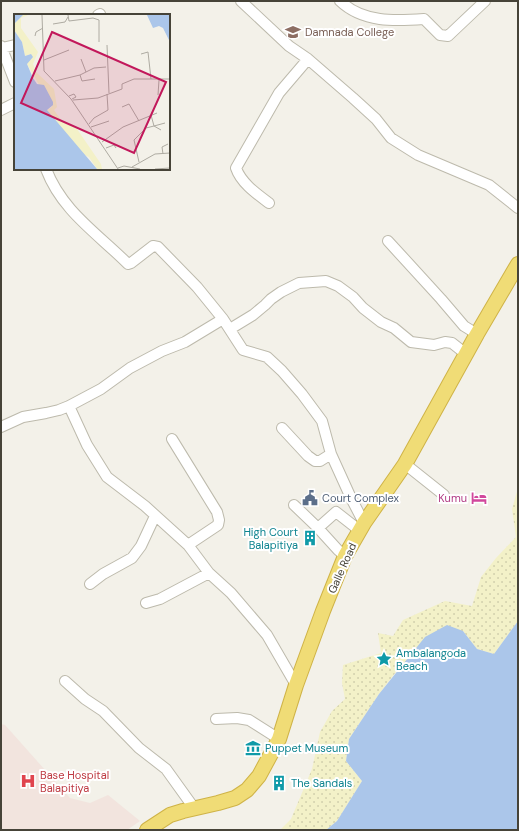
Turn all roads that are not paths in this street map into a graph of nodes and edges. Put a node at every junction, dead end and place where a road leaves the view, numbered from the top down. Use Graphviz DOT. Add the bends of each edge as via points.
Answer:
graph roads {
  1 [pos="340,1"];
  2 [pos="485,1"];
  3 [pos="244,2"];
  4 [pos="14,45"];
  5 [pos="2,47"];
  6 [pos="308,60"];
  7 [pos="14,75"];
  8 [pos="14,104"];
  9 [pos="1,110"];
  10 [pos="46,170"];
  11 [pos="269,203"];
  12 [pos="518,208"];
  13 [pos="388,241"];
  14 [pos="518,264"];
  15 [pos="223,319"];
  16 [pos="230,329"];
  17 [pos="477,334"];
  18 [pos="466,354"];
  19 [pos="69,406"];
  20 [pos="1,427"];
  21 [pos="282,428"];
  22 [pos="172,439"];
  23 [pos="331,454"];
  24 [pos="405,464"];
  25 [pos="444,495"];
  26 [pos="294,505"];
  27 [pos="155,516"];
  28 [pos="362,527"];
  29 [pos="318,528"];
  30 [pos="188,545"];
  31 [pos="345,556"];
  32 [pos="209,573"];
  33 [pos="90,584"];
  34 [pos="146,602"];
  35 [pos="65,680"];
  36 [pos="296,685"];
  37 [pos="216,719"];
  38 [pos="279,738"];
  39 [pos="194,808"];
  40 [pos="147,830"];
  1 -- 2 [label="street" via="363,15 392,20 424,19 440,35 448,36"];
  3 -- 6 [label="street" via="289,46"];
  4 -- 5 [label="street"];
  5 -- 7 [label="street"];
  6 -- 11 [label="street" via="279,93 236,168 245,183"];
  6 -- 12 [label="street" via="376,119 391,138 418,155 489,185"];
  8 -- 9 [label="street"];
  10 -- 15 [label="street" via="51,183 66,205 128,264 153,246 158,247 197,287"];
  13 -- 17 [label="street" via="464,326"];
  14 -- 17 [label="highway, Galle Road"];
  15 -- 16 [label="street"];
  15 -- 19 [label="street" via="185,342 140,363 101,389"];
  16 -- 18 [label="street" via="253,315 281,292 299,283 326,281 338,286 381,322 394,328 412,342 434,345 452,343"];
  16 -- 23 [label="street" via="242,350 267,357 302,394 322,421"];
  17 -- 18 [label="highway, Galle Road"];
  18 -- 24 [label="highway, Galle Road"];
  19 -- 20 [label="street" via="46,414 23,417"];
  19 -- 27 [label="street" via="87,445 107,477"];
  21 -- 23 [label="street" via="315,461 320,461"];
  22 -- 30 [label="street" via="217,512 219,520 218,525"];
  23 -- 28 [label="street"];
  24 -- 25 [label="street"];
  24 -- 28 [label="highway, Galle Road"];
  26 -- 29 [label="street"];
  27 -- 30 [label="street"];
  27 -- 33 [label="street" via="141,546 132,558"];
  28 -- 29 [label="street" via="336,512"];
  28 -- 31 [label="highway, Galle Road"];
  29 -- 31 [label="street"];
  30 -- 32 [label="street"];
  31 -- 36 [label="highway, Galle Road"];
  32 -- 34 [label="street" via="160,599"];
  32 -- 36 [label="street" via="230,592 267,635"];
  35 -- 39 [label="street" via="85,699 103,711 139,748 166,769"];
  36 -- 38 [label="highway, Galle Road"];
  37 -- 38 [label="street" via="249,720"];
  38 -- 39 [label="highway, Galle Road" via="259,776 247,790 235,798"];
  39 -- 40 [label="highway, Galle Road" via="170,815"];
}
